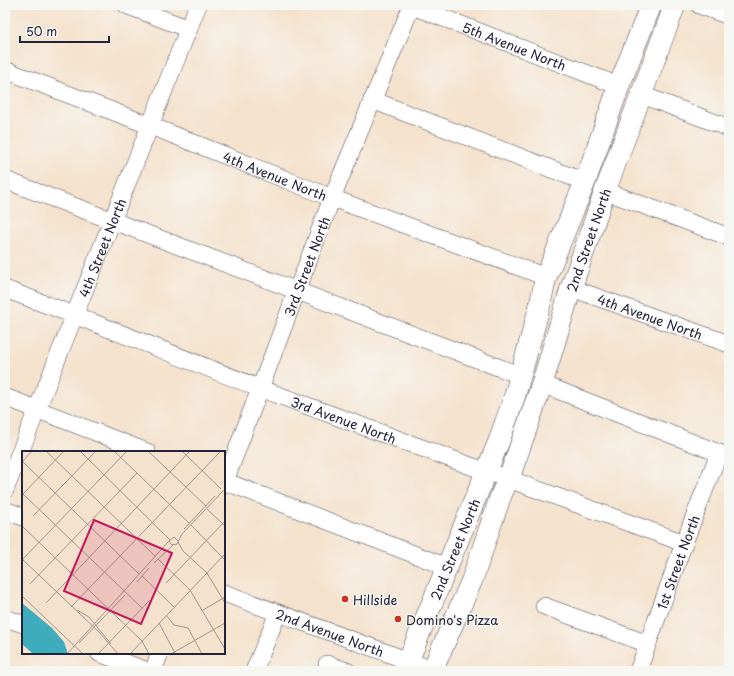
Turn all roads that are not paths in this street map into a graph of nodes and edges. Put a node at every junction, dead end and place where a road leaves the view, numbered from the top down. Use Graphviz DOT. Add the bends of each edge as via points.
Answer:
graph roads {
  1 [pos="126,5"];
  2 [pos="198,5"];
  3 [pos="411,5"];
  4 [pos="651,5"];
  5 [pos="675,5"];
  6 [pos="699,5"];
  7 [pos="729,16"];
  8 [pos="189,29"];
  9 [pos="5,70"];
  10 [pos="619,86"];
  11 [pos="642,95"];
  12 [pos="372,100"];
  13 [pos="151,126"];
  14 [pos="729,128"];
  15 [pos="5,180"];
  16 [pos="586,182"];
  17 [pos="605,191"];
  18 [pos="332,198"];
  19 [pos="113,220"];
  20 [pos="729,237"];
  21 [pos="546,277"];
  22 [pos="571,288"];
  23 [pos="5,289"];
  24 [pos="297,290"];
  25 [pos="74,315"];
  26 [pos="729,344"];
  27 [pos="520,375"];
  28 [pos="542,384"];
  29 [pos="259,388"];
  30 [pos="5,397"];
  31 [pos="37,410"];
  32 [pos="145,451"];
  33 [pos="724,455"];
  34 [pos="487,472"];
  35 [pos="509,478"];
  36 [pos="225,479"];
  37 [pos="225,482"];
  38 [pos="5,490"];
  39 [pos="5,510"];
  40 [pos="22,517"];
  41 [pos="684,543"];
  42 [pos="447,567"];
  43 [pos="225,594"];
  44 [pos="544,606"];
  45 [pos="278,613"];
  46 [pos="5,618"];
  47 [pos="22,624"];
  48 [pos="648,644"];
  49 [pos="102,654"];
  50 [pos="160,654"];
  51 [pos="327,664"];
  52 [pos="406,666"];
  53 [pos="147,671"];
  54 [pos="153,671"];
  55 [pos="254,671"];
  56 [pos="347,671"];
  57 [pos="434,671"];
  58 [pos="638,671"];
  1 -- 8 [label="street"];
  2 -- 8 [label="street, 4th Street North"];
  3 -- 10 [label="street, 5th Avenue North"];
  3 -- 12 [label="street, 3rd Street North"];
  4 -- 10 [label="main road, 2nd Street North"];
  5 -- 11 [label="main road, 2nd Street North"];
  6 -- 7 [label="street"];
  8 -- 13 [label="street, 4th Street North"];
  9 -- 13 [label="street, 4th Avenue North"];
  10 -- 16 [label="main road, 2nd Street North"];
  11 -- 14 [label="street"];
  11 -- 17 [label="main road, 2nd Street North"];
  12 -- 16 [label="street"];
  12 -- 18 [label="street, 3rd Street North"];
  13 -- 18 [label="street, 4th Avenue North"];
  13 -- 19 [label="street, 4th Street North"];
  15 -- 19 [label="street"];
  16 -- 21 [label="main road, 2nd Street North"];
  17 -- 20 [label="street"];
  17 -- 22 [label="main road, 2nd Street North"];
  18 -- 21 [label="street, 4th Avenue North"];
  18 -- 24 [label="street, 3rd Street North"];
  19 -- 24 [label="street"];
  19 -- 25 [label="street, 4th Street North"];
  21 -- 27 [label="main road, 2nd Street North"];
  22 -- 26 [label="street, 4th Avenue North"];
  22 -- 28 [label="main road, 2nd Street North"];
  23 -- 25 [label="street, 3rd Avenue North"];
  24 -- 27 [label="street"];
  24 -- 29 [label="street, 3rd Street North"];
  25 -- 29 [label="street, 3rd Avenue North"];
  25 -- 31 [label="street, 4th Street North"];
  27 -- 34 [label="main road, 2nd Street North" via="515,396"];
  28 -- 33 [label="street"];
  28 -- 35 [label="main road, 2nd Street North"];
  29 -- 34 [label="street, 3rd Avenue North"];
  29 -- 36 [label="street, 3rd Street North"];
  30 -- 31 [label="street"];
  31 -- 32 [label="street"];
  31 -- 38 [label="street, 4th Street North"];
  33 -- 41 [label="street, 1st Street North"];
  34 -- 35 [label="street, 3rd Avenue North"];
  34 -- 42 [label="main road, 2nd Street North"];
  35 -- 41 [label="street, 3rd Avenue North"];
  35 -- 57 [label="main road, 2nd Street North" via="472,580"];
  37 -- 42 [label="street"];
  39 -- 40 [label="street"];
  41 -- 48 [label="street, 1st Street North"];
  42 -- 52 [label="main road, 2nd Street North"];
  43 -- 45 [label="street, 2nd Avenue North"];
  44 -- 48 [label="street"];
  45 -- 52 [label="street, 2nd Avenue North"];
  45 -- 55 [label="street"];
  46 -- 47 [label="street"];
  48 -- 58 [label="street, 1st Street North"];
  49 -- 53 [label="street"];
  50 -- 54 [label="street"];
  51 -- 56 [label="street"];
  52 -- 57 [label="street, 2nd Avenue North"];
}
